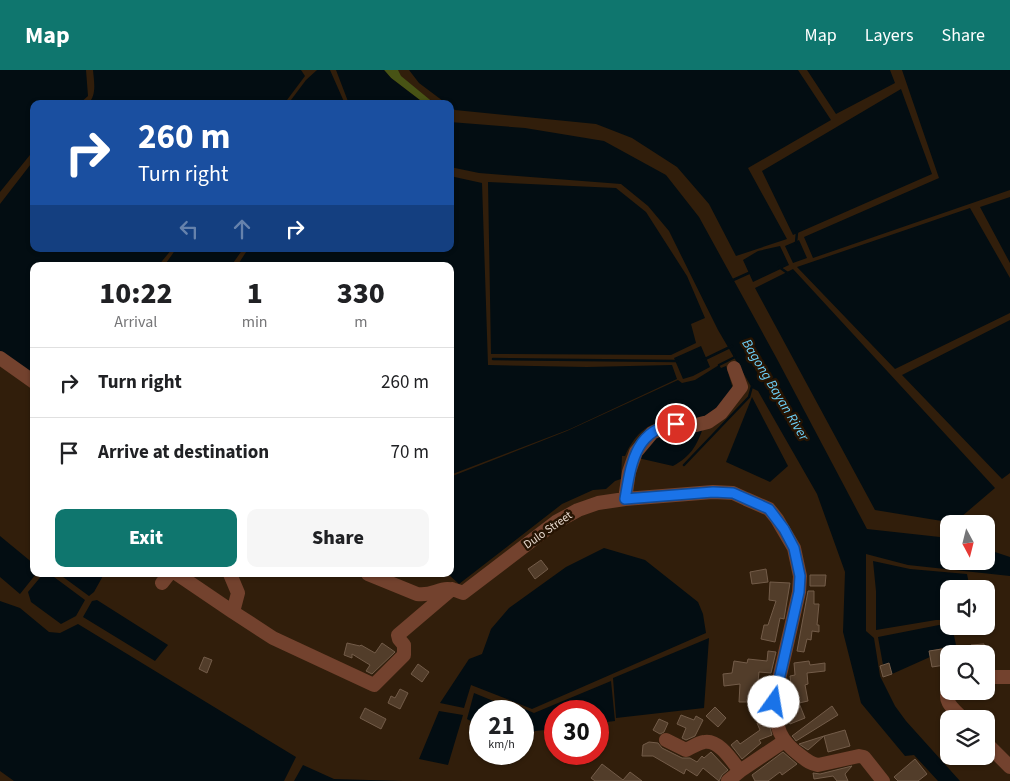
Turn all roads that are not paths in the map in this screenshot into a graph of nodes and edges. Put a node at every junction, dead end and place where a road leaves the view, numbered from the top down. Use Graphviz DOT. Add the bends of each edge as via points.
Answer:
graph roads {
  1 [pos="0,358"];
  2 [pos="734,368"];
  3 [pos="30,379"];
  4 [pos="625,499"];
  5 [pos="180,577"];
  6 [pos="231,577"];
  7 [pos="375,577"];
  8 [pos="453,588"];
  9 [pos="233,612"];
  10 [pos="1010,677"];
  11 [pos="995,678"];
  12 [pos="666,740"];
  13 [pos="783,742"];
  14 [pos="995,752"];
  15 [pos="1010,767"];
  16 [pos="740,771"];
  17 [pos="728,781"];
  18 [pos="883,781"];
  1 -- 3 [label="street"];
  2 -- 4 [label="street" via="741,387 722,414 704,423 662,427 638,447 629,472"];
  4 -- 8 [label="street, Dulo Street" via="578,510 556,522 467,591 463,593"];
  4 -- 13 [label="street, Dulo Street" via="733,493 769,509 784,529 794,548 800,576 774,702"];
  5 -- 9 [label="street"];
  6 -- 9 [label="street" via="238,593"];
  7 -- 8 [label="street, Dulo Street" via="422,595"];
  8 -- 9 [label="street" via="398,635 404,645 404,655 374,685 273,638"];
  10 -- 11 [label="street"];
  12 -- 16 [label="street" via="686,750 702,742 715,744"];
  13 -- 16 [label="street"];
  13 -- 18 [label="street" via="812,765 864,757"];
  14 -- 15 [label="street"];
  16 -- 17 [label="street"];
}
